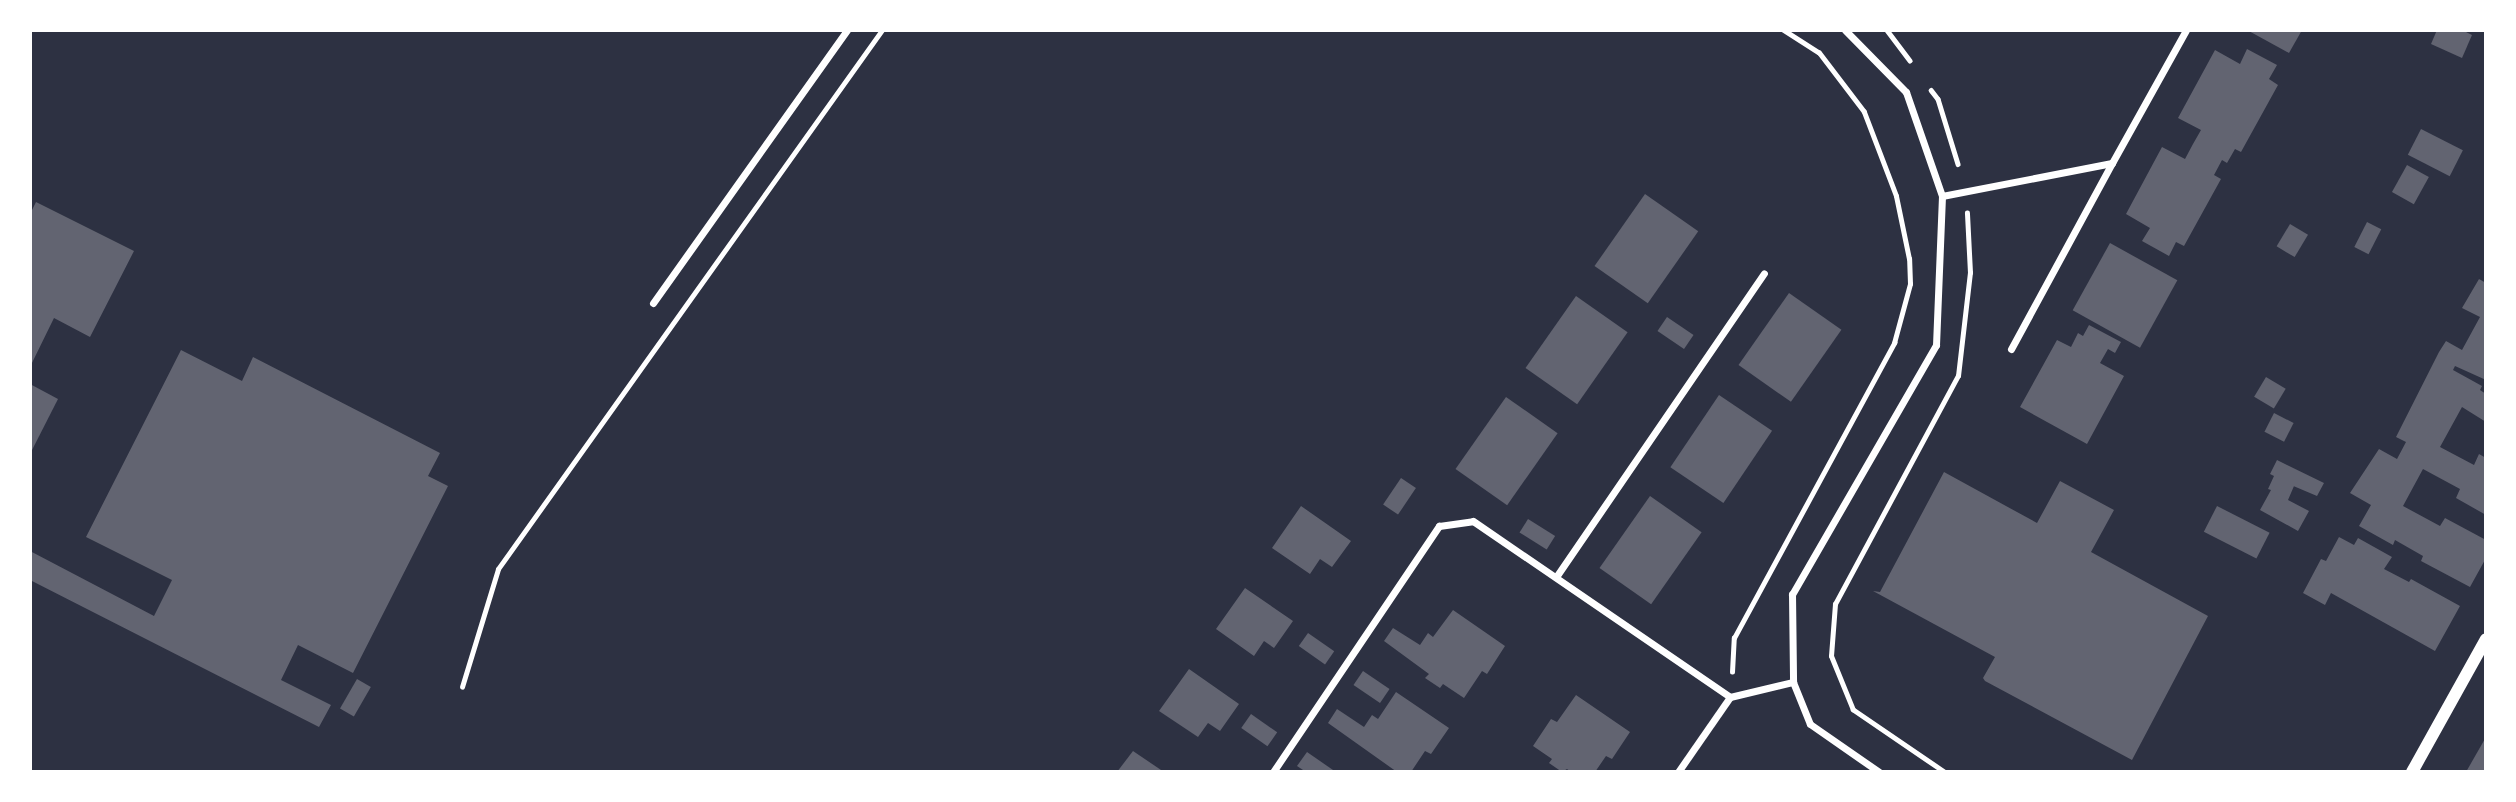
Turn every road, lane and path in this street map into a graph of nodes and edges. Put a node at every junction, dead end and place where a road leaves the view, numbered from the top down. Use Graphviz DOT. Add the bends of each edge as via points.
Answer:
graph roads {
  1 [pos="847,30"];
  2 [pos="882,30"];
  3 [pos="1783,30"];
  4 [pos="1798,30"];
  5 [pos="1844,30"];
  6 [pos="2186,30"];
  7 [pos="1793,36"];
  8 [pos="2112,163"];
  9 [pos="1942,196"];
  10 [pos="1764,273"];
  11 [pos="653,303"];
  12 [pos="2011,349"];
  13 [pos="1556,577"];
  14 [pos="2486,639"];
  15 [pos="1793,682"];
  16 [pos="462,687"];
  17 [pos="1730,697"];
  18 [pos="1273,772"];
  19 [pos="1678,772"];
  20 [pos="1879,772"];
  21 [pos="2412,772"];
  1 -- 11 [label="street"];
  2 -- 16 [label="path" via="498,569"];
  3 -- 7 [label="path"];
  4 -- 7 [label="path"];
  5 -- 9 [label="street" via="1906,92"];
  6 -- 8 [label="street"];
  7 -- 17 [label="path" via="1828,62 1870,126 1901,216 1910,284 1894,343 1734,638"];
  8 -- 9 [label="street"];
  8 -- 12 [label="street"];
  9 -- 15 [label="street" via="1936,345 1792,594"];
  10 -- 13 [label="street"];
  13 -- 17 [label="street"];
  13 -- 18 [label="street" via="1473,521 1439,526"];
  14 -- 21 [label="street"];
  15 -- 17 [label="street"];
  15 -- 20 [label="street" via="1810,724"];
  17 -- 19 [label="street"];
}
